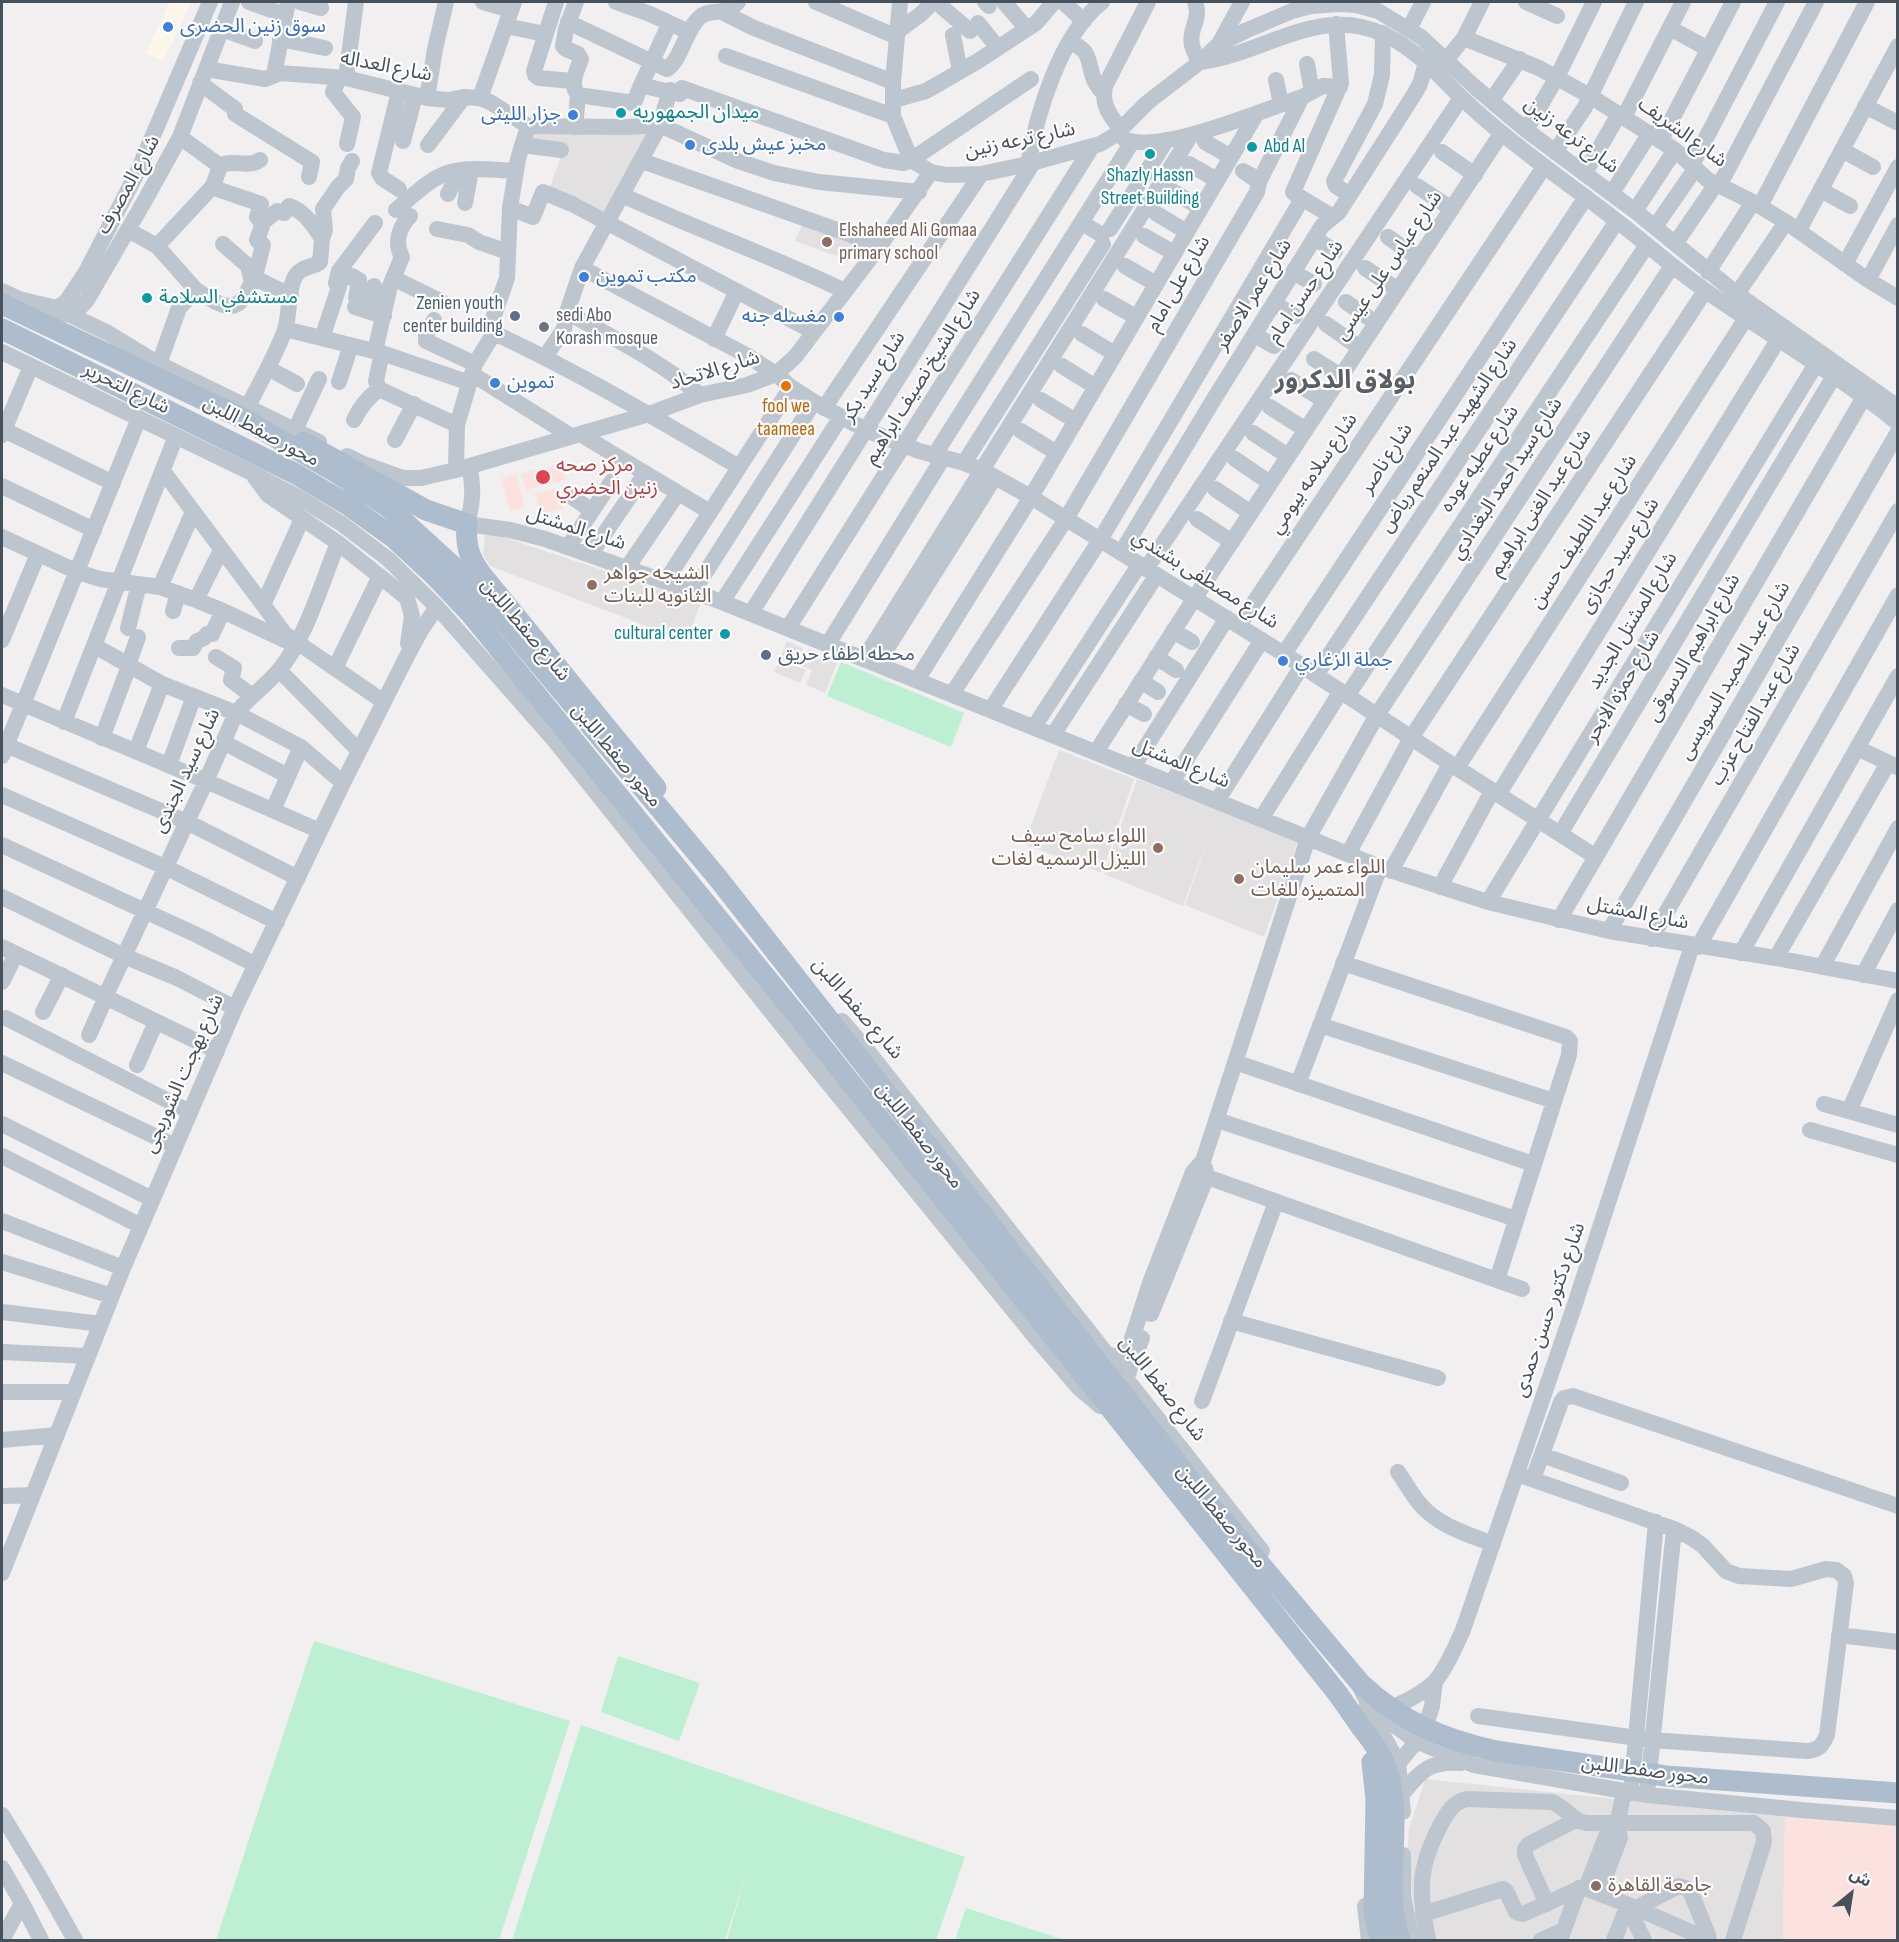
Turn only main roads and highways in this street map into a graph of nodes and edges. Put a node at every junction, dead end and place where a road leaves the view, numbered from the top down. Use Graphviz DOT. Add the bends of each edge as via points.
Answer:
graph roads {
  1 [pos="2,304"];
  2 [pos="57,316"];
  3 [pos="2,329"];
  4 [pos="717,877"];
  5 [pos="1361,1727"];
  6 [pos="1898,1793"];
  7 [pos="1381,1941"];
  8 [pos="1400,1941"];
  1 -- 2 [label="main road, محور صفط اللبن, bridge"];
  2 -- 4 [label="main road, محور صفط اللبن, bridge" via="338,473 388,507 475,588"];
  2 -- 4 [label="main road, bridge" via="102,343 299,436 405,499 467,524 466,545 472,561 698,840"];
  3 -- 5 [label="main road, محور صفط اللبن" via="296,474 394,538 434,575 470,613 804,1024"];
  4 -- 6 [label="main road, محور صفط اللبن, bridge" via="1202,1495 1374,1697 1423,1728 1496,1751 1666,1776"];
  5 -- 7 [label="main road, محور صفط اللبن, bridge" via="1375,1779 1374,1913"];
  5 -- 8 [label="main road, bridge" via="1383,1760 1392,1796 1393,1912"];
}
